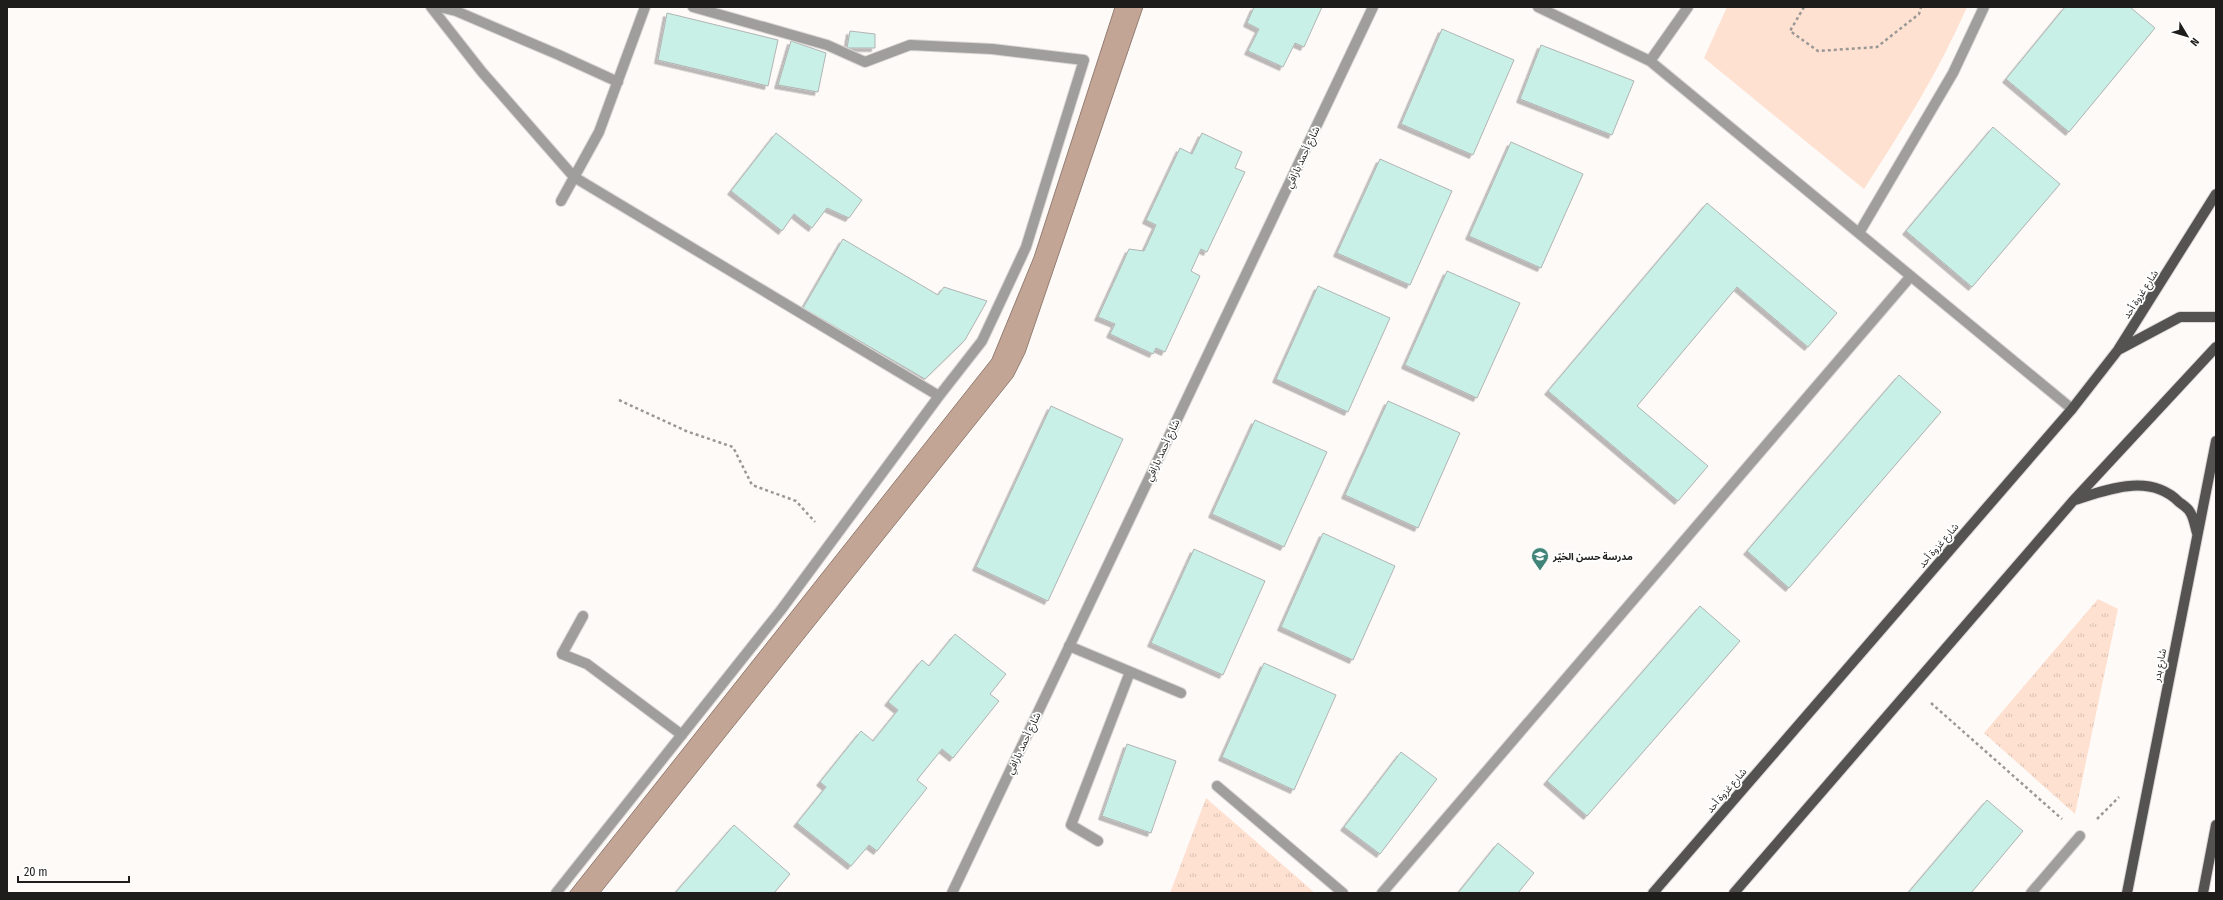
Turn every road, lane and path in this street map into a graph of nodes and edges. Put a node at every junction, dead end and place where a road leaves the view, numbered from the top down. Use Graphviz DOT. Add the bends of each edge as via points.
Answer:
graph roads {
  1 [pos="431,7"];
  2 [pos="439,7"];
  3 [pos="645,7"];
  4 [pos="693,7"];
  5 [pos="1373,7"];
  6 [pos="1538,7"];
  7 [pos="1688,7"];
  8 [pos="1804,7"];
  9 [pos="1921,7"];
  10 [pos="1984,7"];
  11 [pos="1650,61"];
  12 [pos="618,82"];
  13 [pos="574,177"];
  14 [pos="2216,194"];
  15 [pos="560,201"];
  16 [pos="1859,233"];
  17 [pos="1911,276"];
  18 [pos="2216,317"];
  19 [pos="2216,347"];
  20 [pos="2118,350"];
  21 [pos="939,396"];
  22 [pos="619,400"];
  23 [pos="2072,409"];
  24 [pos="2216,441"];
  25 [pos="2073,501"];
  26 [pos="2197,535"];
  27 [pos="834,537"];
  28 [pos="583,616"];
  29 [pos="1069,646"];
  30 [pos="1130,672"];
  31 [pos="1912,687"];
  32 [pos="1181,693"];
  33 [pos="682,735"];
  34 [pos="2152,764"];
  35 [pos="1217,786"];
  36 [pos="2216,825"];
  37 [pos="2080,836"];
  38 [pos="1098,841"];
  39 [pos="556,893"];
  40 [pos="952,893"];
  41 [pos="1343,893"];
  42 [pos="1382,893"];
  43 [pos="1653,893"];
  44 [pos="1734,893"];
  45 [pos="2031,893"];
  46 [pos="2127,893"];
  47 [pos="2203,893"];
  1 -- 13 [label="street" via="482,72"];
  2 -- 12 [label="street" via="456,11 559,54"];
  3 -- 12 [label="street"];
  4 -- 21 [label="street" via="827,45 865,62 910,45 992,49 1084,60 1026,247 982,341"];
  5 -- 29 [label="street, شارع أحمد بارافي"];
  6 -- 11 [label="street"];
  7 -- 11 [label="street"];
  8 -- 9 [label="path" via="1790,31 1818,51 1878,47 1919,14"];
  10 -- 16 [label="street" via="1953,73"];
  11 -- 16 [label="street"];
  12 -- 13 [label="street" via="599,132"];
  13 -- 15 [label="street"];
  13 -- 21 [label="street"];
  14 -- 20 [label="main road, شارع غزوة أحد"];
  16 -- 17 [label="street"];
  17 -- 23 [label="street"];
  17 -- 42 [label="street"];
  18 -- 20 [label="main road" via="2180,317"];
  19 -- 25 [label="main road"];
  20 -- 23 [label="main road, شارع غزوة أحد"];
  21 -- 27 [label="street"];
  22 -- 27 [label="path" via="686,431 733,447 752,485 796,501 821,528"];
  23 -- 43 [label="main road, شارع غزوة أحد"];
  24 -- 26 [label="main road, شارع بدر"];
  25 -- 26 [label="main road" via="2131,485 2154,486 2173,495 2191,513"];
  25 -- 31 [label="main road"];
  26 -- 34 [label="main road, شارع بدر"];
  27 -- 33 [label="street" via="781,610"];
  28 -- 33 [label="street" via="562,654 587,664"];
  29 -- 30 [label="street"];
  29 -- 40 [label="street, شارع أحمد بارافي"];
  30 -- 32 [label="street"];
  30 -- 38 [label="street" via="1071,825"];
  31 -- 37 [label="path"];
  31 -- 44 [label="main road"];
  33 -- 39 [label="street"];
  34 -- 37 [label="path"];
  34 -- 46 [label="main road, شارع بدر"];
  35 -- 41 [label="street"];
  36 -- 47 [label="main road"];
  37 -- 45 [label="street"];
}
